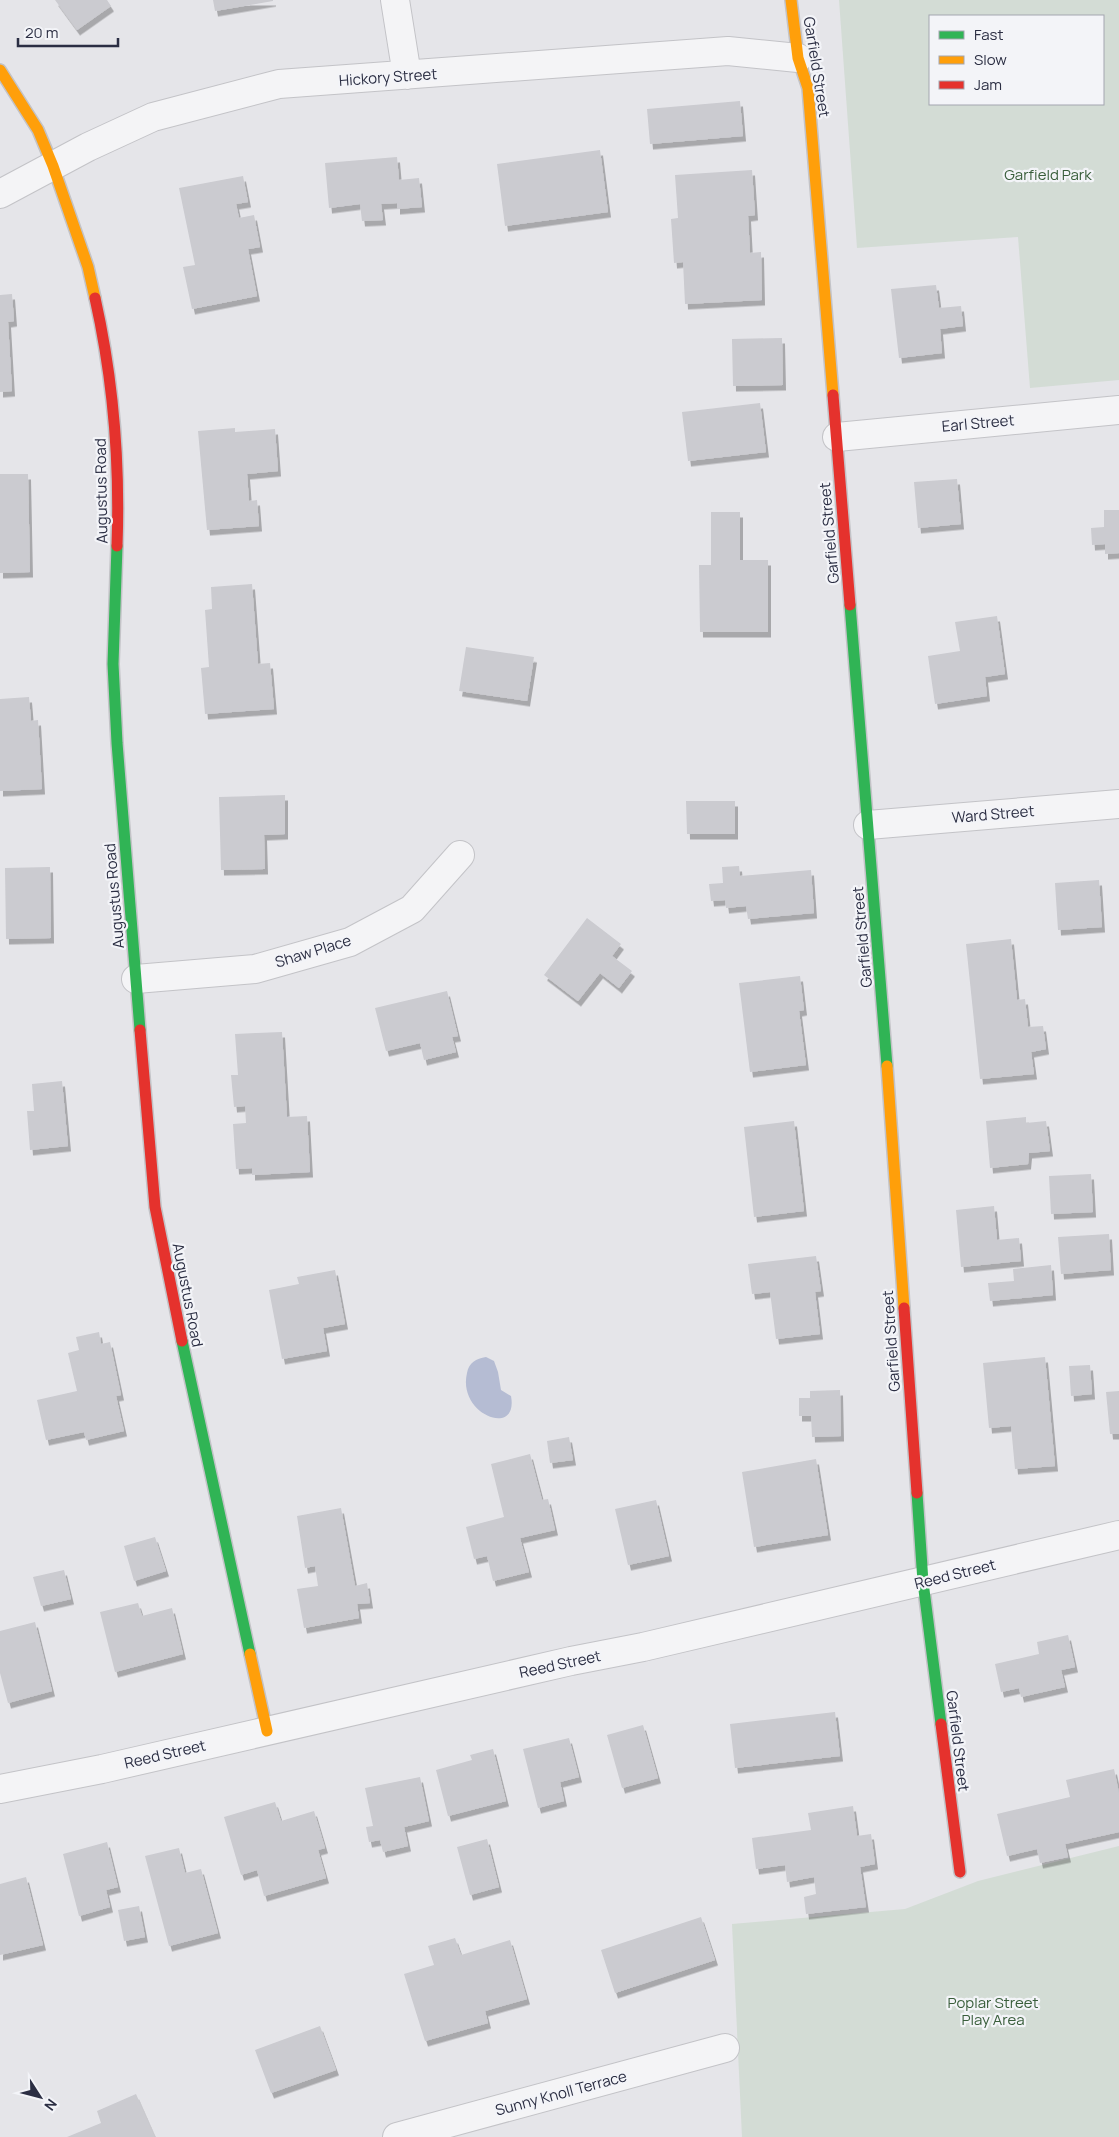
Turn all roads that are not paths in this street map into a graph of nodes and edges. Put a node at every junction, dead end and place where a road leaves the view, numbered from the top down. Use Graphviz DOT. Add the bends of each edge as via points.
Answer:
graph roads {
  1 [pos="396,0"];
  2 [pos="791,0"];
  3 [pos="798,58"];
  4 [pos="0,70"];
  5 [pos="407,75"];
  6 [pos="53,166"];
  7 [pos="0,194"];
  8 [pos="1119,410"];
  9 [pos="836,437"];
  10 [pos="1119,804"];
  11 [pos="868,824"];
  12 [pos="460,855"];
  13 [pos="136,979"];
  14 [pos="1119,1535"];
  15 [pos="923,1582"];
  16 [pos="267,1731"];
  17 [pos="0,1790"];
  18 [pos="960,1872"];
  19 [pos="725,2048"];
  20 [pos="397,2137"];
  1 -- 5 [label="street"];
  2 -- 3 [label="street, Garfield Street"];
  3 -- 5 [label="street, Hickory Street" via="728,51"];
  3 -- 9 [label="street, Garfield Street" via="808,88"];
  4 -- 6 [label="street, Augustus Road" via="38,130"];
  5 -- 6 [label="street, Hickory Street" via="279,84 153,117"];
  6 -- 7 [label="street, Hickory Street"];
  6 -- 13 [label="street, Augustus Road" via="88,267 101,325 114,425 118,526 113,664"];
  8 -- 9 [label="street, Earl Street"];
  9 -- 11 [label="street, Garfield Street"];
  10 -- 11 [label="street, Ward Street"];
  11 -- 15 [label="street, Garfield Street"];
  12 -- 13 [label="street, Shaw Place" via="412,909 350,942 255,969"];
  13 -- 16 [label="street, Augustus Road" via="155,1207 194,1404"];
  14 -- 15 [label="street, Reed Street"];
  15 -- 16 [label="street, Reed Street"];
  15 -- 18 [label="street, Garfield Street"];
  16 -- 17 [label="street, Reed Street"];
  19 -- 20 [label="street, Sunny Knoll Terrace"];
}
